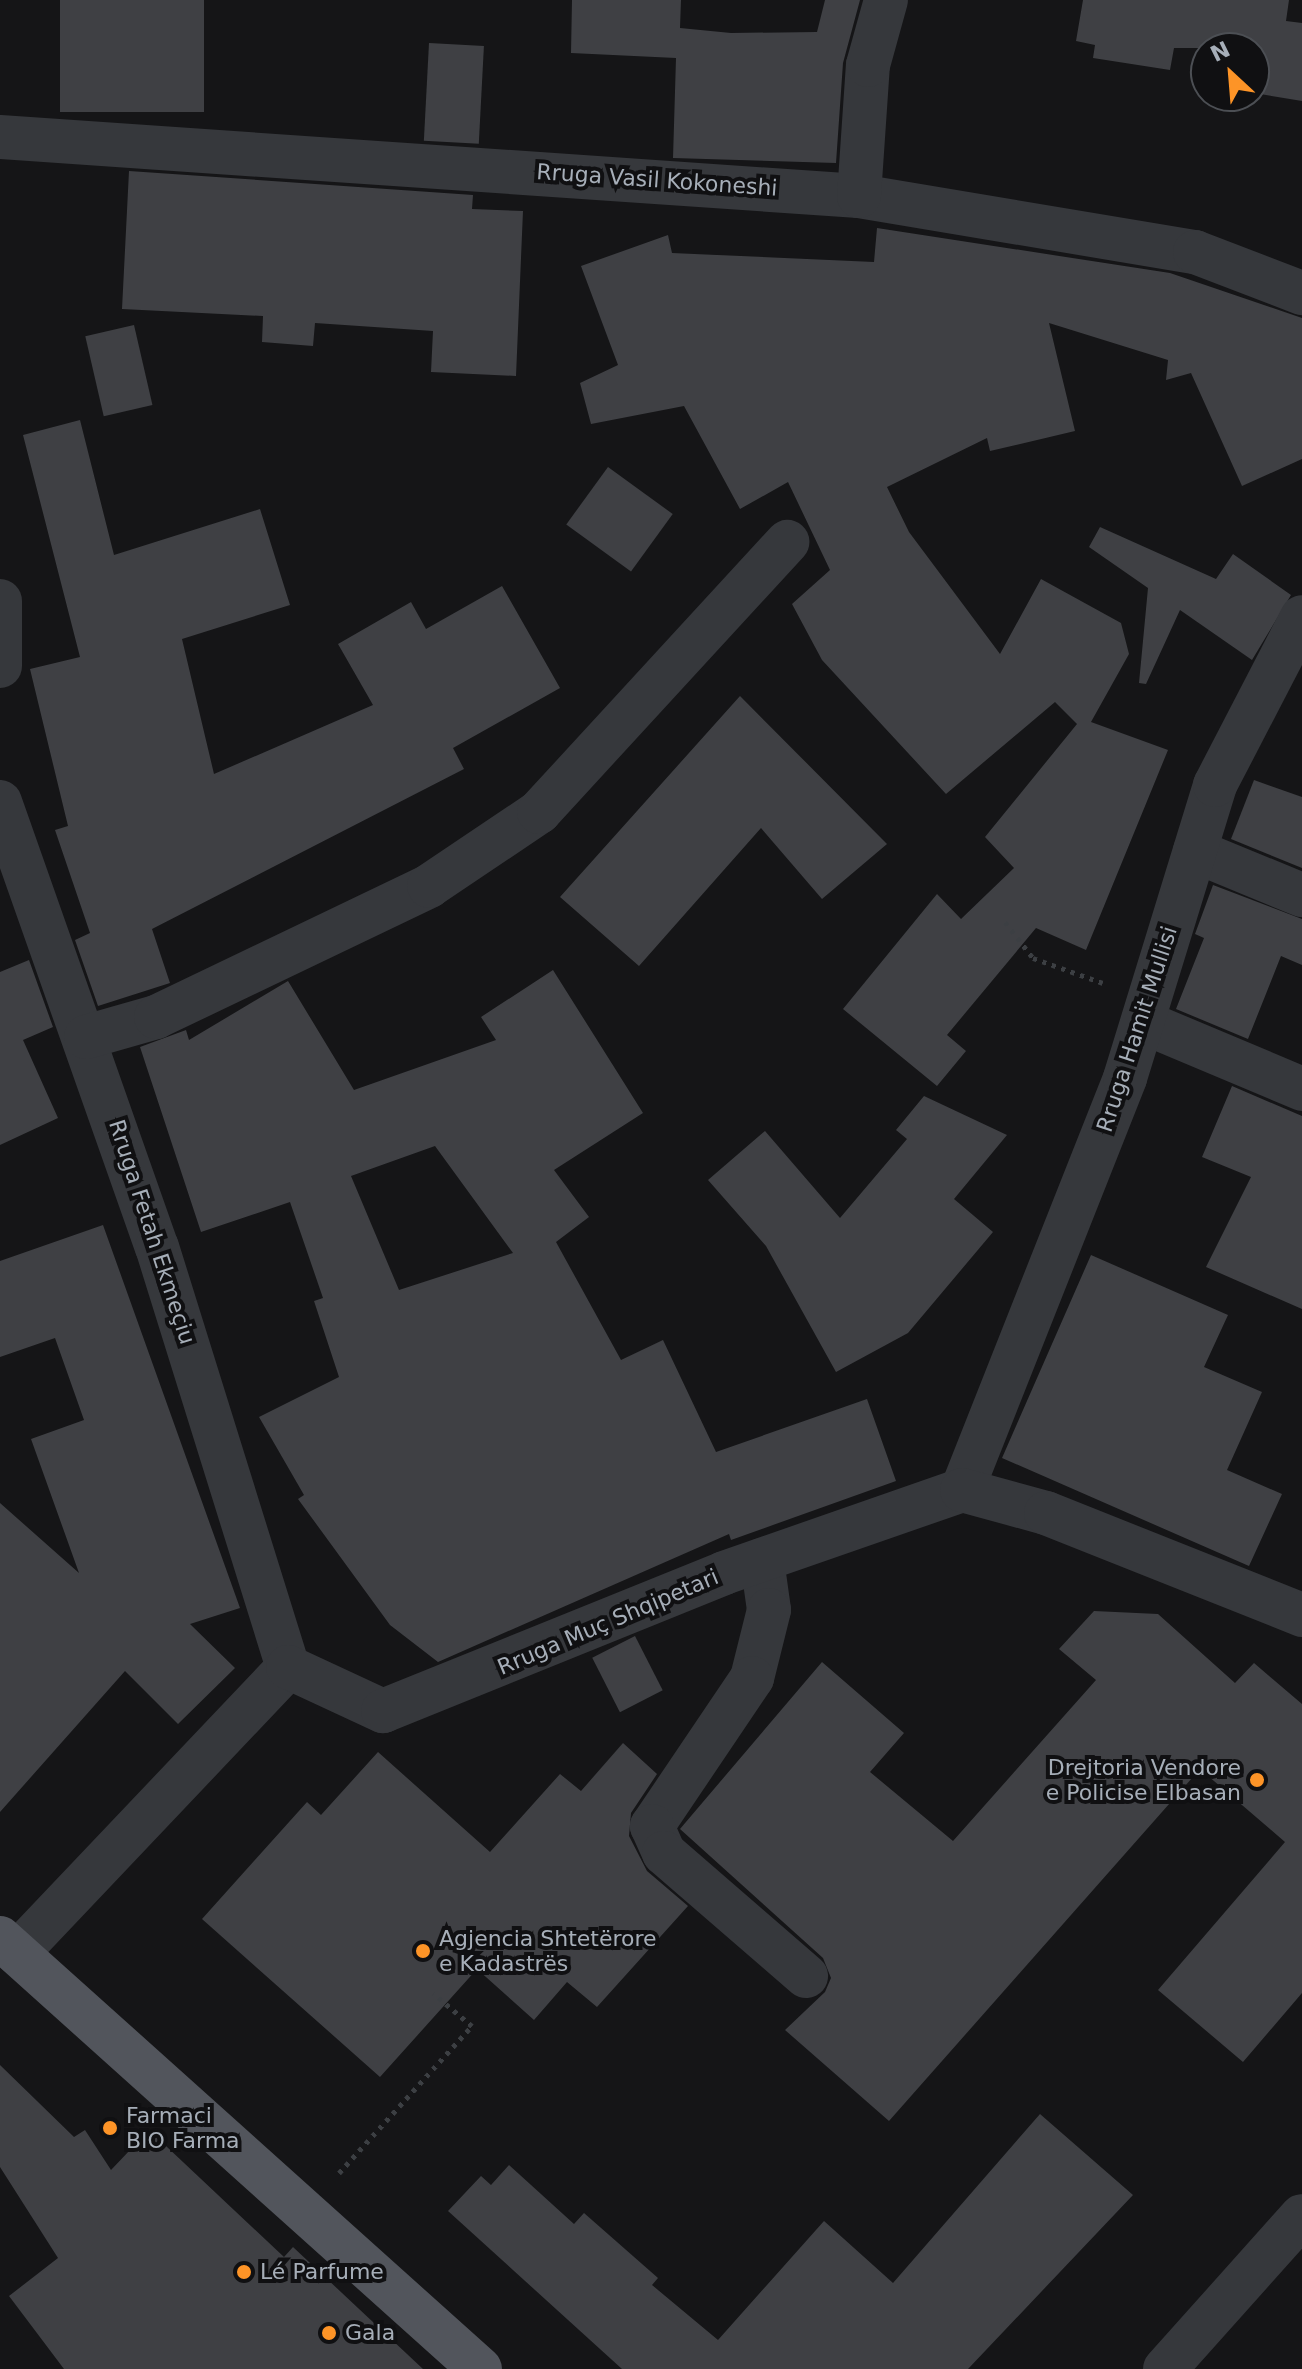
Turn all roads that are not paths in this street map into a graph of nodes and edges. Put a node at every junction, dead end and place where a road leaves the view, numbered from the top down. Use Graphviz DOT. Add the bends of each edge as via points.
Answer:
graph roads {
  1 [pos="886,0"];
  2 [pos="0,137"];
  3 [pos="859,196"];
  4 [pos="1302,293"];
  5 [pos="787,542"];
  6 [pos="0,601"];
  7 [pos="1302,617"];
  8 [pos="0,666"];
  9 [pos="0,802"];
  10 [pos="1195,851"];
  11 [pos="1302,895"];
  12 [pos="1146,1011"];
  13 [pos="86,1037"];
  14 [pos="1302,1089"];
  15 [pos="962,1490"];
  16 [pos="762,1560"];
  17 [pos="1302,1615"];
  18 [pos="288,1667"];
  19 [pos="8,1946"];
  20 [pos="806,1976"];
  21 [pos="1302,2216"];
  22 [pos="480,2369"];
  23 [pos="1165,2369"];
  1 -- 3 [label="street" via="868,65"];
  2 -- 3 [label="street, Rruga Vasil Kokoneshi"];
  3 -- 4 [label="street, Rruga Vasil Kokoneshi" via="1195,252"];
  5 -- 13 [label="street" via="539,812 429,886 156,1017"];
  6 -- 8 [label="street"];
  7 -- 10 [label="street, Rruga Hamit Mullisi" via="1243,720"];
  9 -- 13 [label="street, Rruga Fetah Ekmeçiu"];
  10 -- 11 [label="street"];
  10 -- 12 [label="street, Rruga Hamit Mullisi"];
  12 -- 14 [label="street"];
  12 -- 15 [label="street, Rruga Hamit Mullisi"];
  13 -- 18 [label="street, Rruga Fetah Ekmeçiu"];
  15 -- 16 [label="street, Rruga Muç Shqipetari"];
  15 -- 17 [label="street" via="1046,1513"];
  16 -- 18 [label="street, Rruga Muç Shqipetari" via="383,1711"];
  16 -- 20 [label="street" via="769,1610 752,1678 652,1826 664,1853"];
  18 -- 19 [label="street"];
  19 -- 22 [label="main road"];
  21 -- 23 [label="street"];
}
